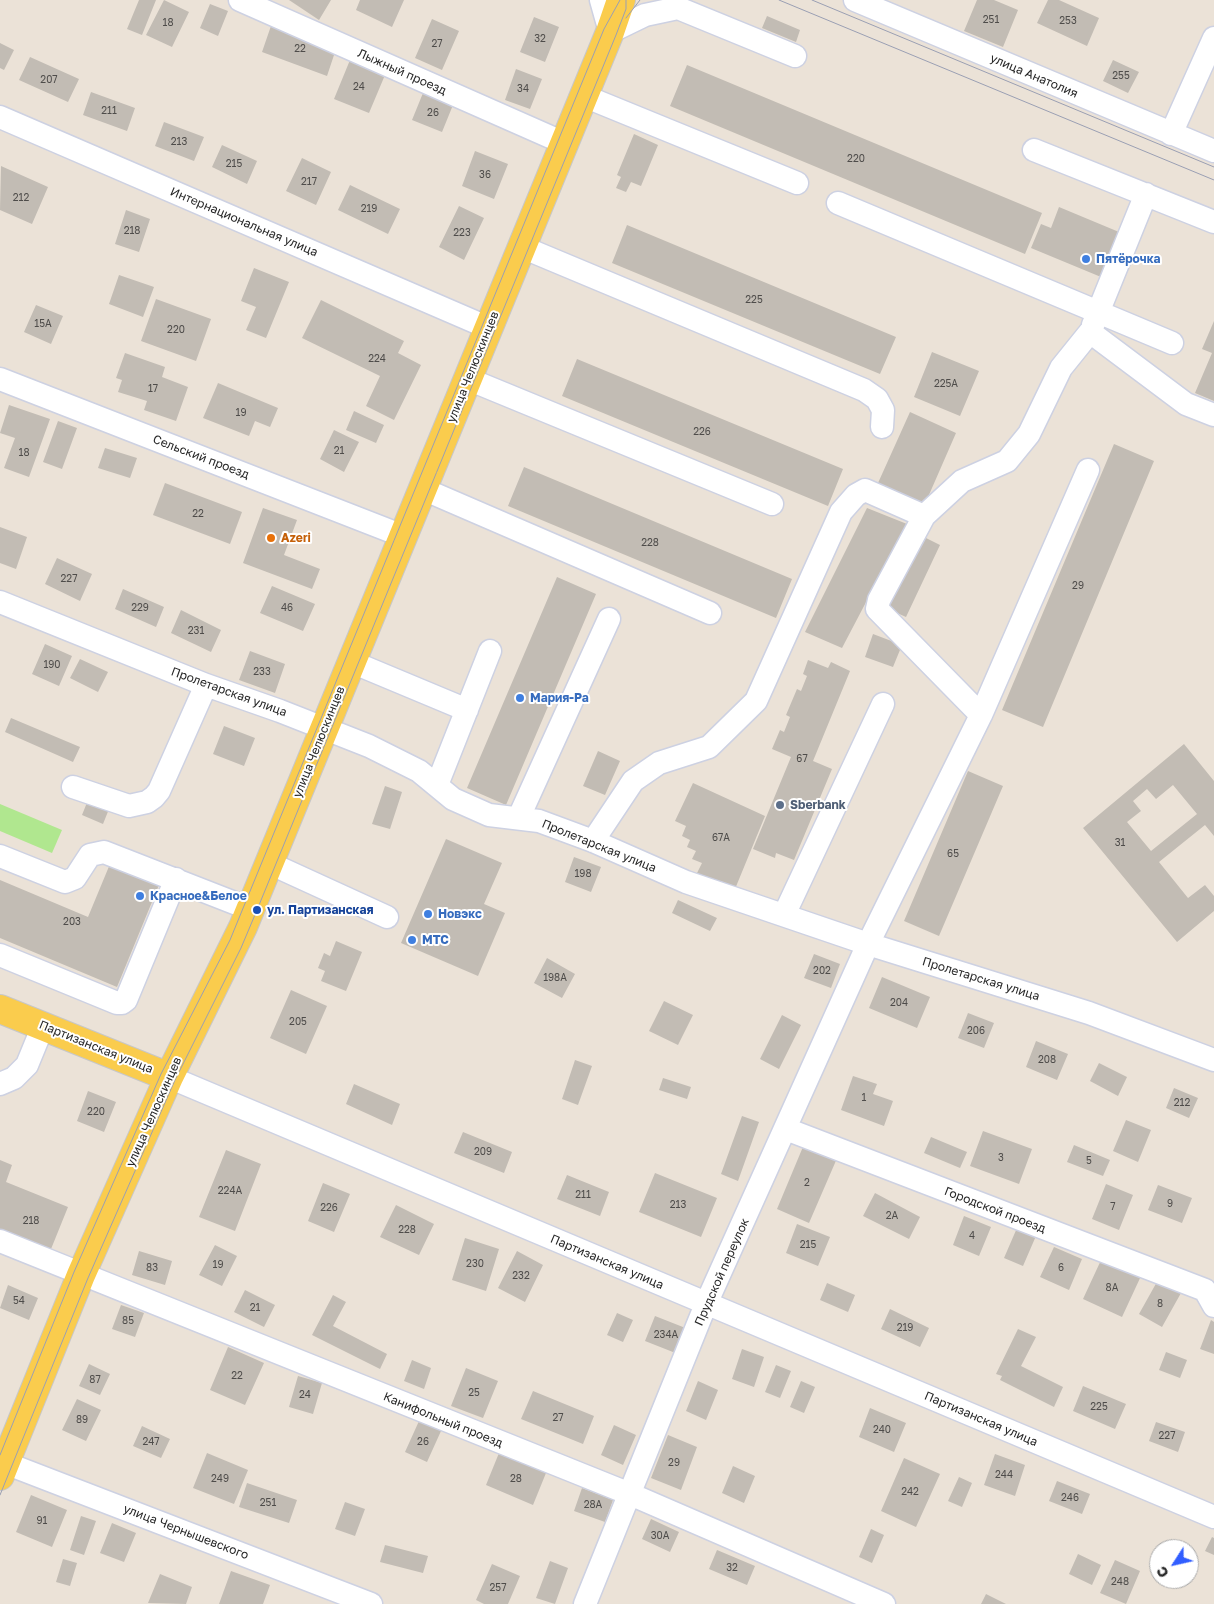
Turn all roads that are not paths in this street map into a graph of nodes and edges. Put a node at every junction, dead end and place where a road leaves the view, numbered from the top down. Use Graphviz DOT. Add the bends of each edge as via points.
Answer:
graph roads {
  1 [pos="240,0"];
  2 [pos="601,0"];
  3 [pos="621,0"];
  4 [pos="854,0"];
  5 [pos="610,32"];
  6 [pos="1214,38"];
  7 [pos="795,56"];
  8 [pos="584,96"];
  9 [pos="0,117"];
  10 [pos="1171,134"];
  11 [pos="564,143"];
  12 [pos="1034,150"];
  13 [pos="1214,151"];
  14 [pos="797,183"];
  15 [pos="1146,194"];
  16 [pos="838,203"];
  17 [pos="1214,222"];
  18 [pos="522,247"];
  19 [pos="1094,322"];
  20 [pos="489,328"];
  21 [pos="1172,343"];
  22 [pos="0,379"];
  23 [pos="468,379"];
  24 [pos="1214,415"];
  25 [pos="882,427"];
  26 [pos="1088,470"];
  27 [pos="423,489"];
  28 [pos="772,504"];
  29 [pos="924,516"];
  30 [pos="403,536"];
  31 [pos="0,602"];
  32 [pos="710,613"];
  33 [pos="609,619"];
  34 [pos="490,651"];
  35 [pos="352,662"];
  36 [pos="206,685"];
  37 [pos="883,704"];
  38 [pos="466,710"];
  39 [pos="981,715"];
  40 [pos="325,728"];
  41 [pos="437,785"];
  42 [pos="73,787"];
  43 [pos="519,817"];
  44 [pos="593,841"];
  45 [pos="0,856"];
  46 [pos="269,863"];
  47 [pos="176,879"];
  48 [pos="250,910"];
  49 [pos="784,915"];
  50 [pos="387,917"];
  51 [pos="868,944"];
  52 [pos="0,954"];
  53 [pos="0,1009"];
  54 [pos="43,1026"];
  55 [pos="1214,1060"];
  56 [pos="169,1077"];
  57 [pos="0,1084"];
  58 [pos="786,1129"];
  59 [pos="0,1241"];
  60 [pos="81,1275"];
  61 [pos="1210,1298"];
  62 [pos="706,1304"];
  63 [pos="2,1466"];
  64 [pos="630,1494"];
  65 [pos="1214,1517"];
  66 [pos="371,1604"];
  67 [pos="585,1604"];
  68 [pos="884,1604"];
  1 -- 11 [label="street, Лыжный проезд"];
  2 -- 5 [label="street"];
  3 -- 5 [label="main road, улица Челюскинцев"];
  4 -- 10 [label="street, улица Анатолия"];
  5 -- 7 [label="street" via="645,15 678,8"];
  5 -- 8 [label="main road, улица Челюскинцев"];
  6 -- 10 [label="street"];
  8 -- 11 [label="main road, улица Челюскинцев"];
  8 -- 14 [label="street"];
  9 -- 20 [label="street, Интернациональная улица"];
  10 -- 13 [label="street, улица Анатолия"];
  11 -- 18 [label="main road, улица Челюскинцев"];
  12 -- 15 [label="street"];
  15 -- 17 [label="street"];
  15 -- 19 [label="street"];
  16 -- 19 [label="street"];
  18 -- 20 [label="main road, улица Челюскинцев"];
  18 -- 25 [label="street" via="864,390 877,399 883,410"];
  19 -- 21 [label="street"];
  19 -- 24 [label="street" via="1186,404"];
  19 -- 29 [label="street" via="1061,368 1029,434 1007,461 962,481"];
  20 -- 23 [label="main road, улица Челюскинцев"];
  22 -- 30 [label="street, Сельский проезд"];
  23 -- 27 [label="main road, улица Челюскинцев"];
  23 -- 28 [label="street"];
  26 -- 39 [label="street, Прудской переулок"];
  27 -- 30 [label="main road, улица Челюскинцев"];
  27 -- 32 [label="street"];
  29 -- 39 [label="street" via="879,600 878,609"];
  29 -- 44 [label="street" via="865,490 856,496 841,512 756,702 709,747 659,764 633,781"];
  30 -- 35 [label="main road, улица Челюскинцев"];
  31 -- 36 [label="street, Пролетарская улица"];
  33 -- 43 [label="street"];
  34 -- 38 [label="street"];
  35 -- 38 [label="street"];
  35 -- 40 [label="main road, улица Челюскинцев"];
  36 -- 40 [label="street, Пролетарская улица"];
  36 -- 42 [label="street" via="154,797 129,806"];
  37 -- 49 [label="street"];
  38 -- 41 [label="street"];
  39 -- 51 [label="street, Прудской переулок"];
  40 -- 41 [label="street, Пролетарская улица" via="419,771"];
  40 -- 46 [label="main road, улица Челюскинцев"];
  41 -- 43 [label="street, Пролетарская улица" via="454,799 489,815"];
  43 -- 44 [label="street, Пролетарская улица"];
  44 -- 49 [label="street, Пролетарская улица" via="686,882"];
  45 -- 47 [label="street" via="65,882 75,878 90,855 104,852"];
  46 -- 48 [label="main road, улица Челюскинцев"];
  46 -- 50 [label="street"];
  47 -- 48 [label="street"];
  47 -- 52 [label="street" via="122,1003"];
  48 -- 56 [label="main road, улица Челюскинцев"];
  49 -- 51 [label="street, Пролетарская улица"];
  51 -- 55 [label="street, Пролетарская улица" via="1089,1013"];
  51 -- 58 [label="street, Прудской переулок"];
  53 -- 54 [label="main road, Партизанская улица"];
  54 -- 56 [label="main road, Партизанская улица"];
  54 -- 57 [label="street" via="27,1065 14,1078"];
  56 -- 60 [label="main road, улица Челюскинцев"];
  56 -- 62 [label="street, Партизанская улица"];
  58 -- 61 [label="street, Городской проезд"];
  58 -- 62 [label="street, Прудской переулок"];
  59 -- 60 [label="street, Канифольный проезд"];
  60 -- 63 [label="main road, улица Челюскинцев"];
  60 -- 64 [label="street, Канифольный проезд"];
  62 -- 64 [label="street, Прудской переулок"];
  62 -- 65 [label="street, Партизанская улица"];
  63 -- 66 [label="street, улица Чернышевского"];
  64 -- 67 [label="street, Прудской переулок"];
  64 -- 68 [label="street, Канифольный проезд"];
}
